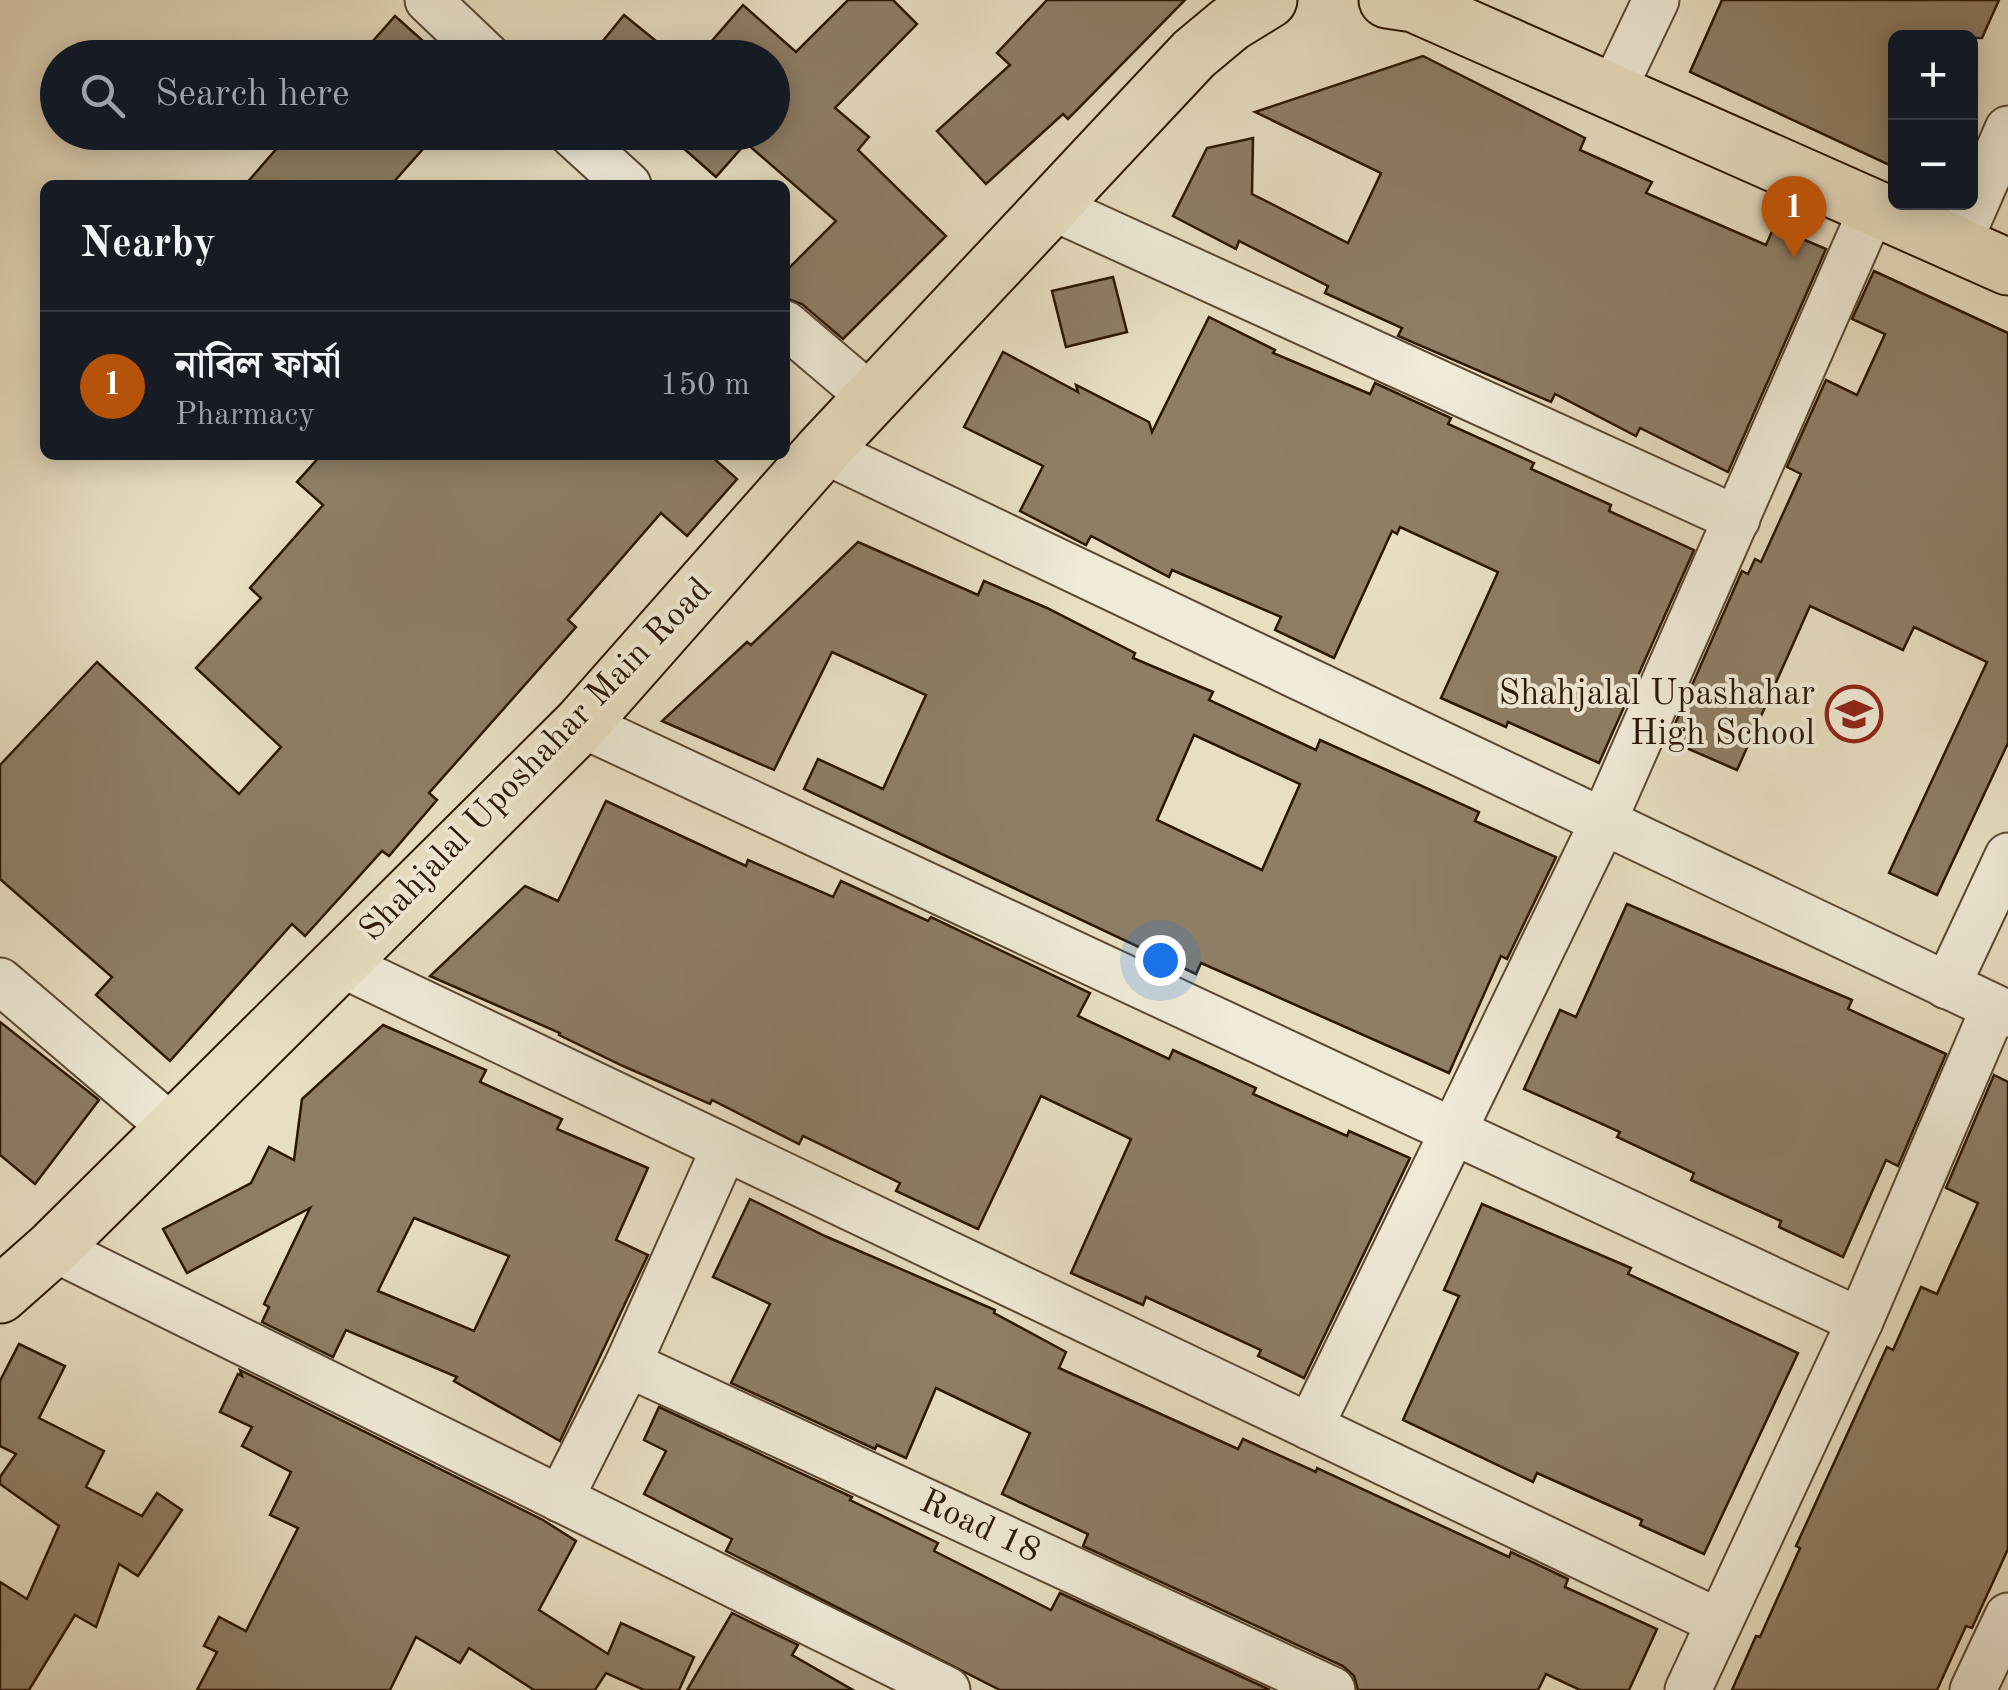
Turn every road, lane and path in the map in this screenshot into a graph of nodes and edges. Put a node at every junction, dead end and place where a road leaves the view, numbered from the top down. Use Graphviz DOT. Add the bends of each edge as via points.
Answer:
graph roads {
  1 [pos="428,0"];
  2 [pos="1269,0"];
  3 [pos="1386,0"];
  4 [pos="1656,0"];
  5 [pos="470,40"];
  6 [pos="1612,92"];
  7 [pos="2008,130"];
  8 [pos="590,150"];
  9 [pos="623,180"];
  10 [pos="1050,206"];
  11 [pos="1873,207"];
  12 [pos="1958,244"];
  13 [pos="2008,267"];
  14 [pos="790,328"];
  15 [pos="872,398"];
  16 [pos="823,450"];
  17 [pos="1737,519"];
  18 [pos="581,724"];
  19 [pos="1603,822"];
  20 [pos="2008,856"];
  21 [pos="341,964"];
  22 [pos="0,981"];
  23 [pos="1946,986"];
  24 [pos="2001,1011"];
  25 [pos="171,1127"];
  26 [pos="1454,1130"];
  27 [pos="724,1148"];
  28 [pos="53,1248"];
  29 [pos="0,1295"];
  30 [pos="1860,1320"];
  31 [pos="628,1364"];
  32 [pos="1310,1427"];
  33 [pos="560,1500"];
  34 [pos="2008,1616"];
  35 [pos="1720,1622"];
  36 [pos="947,1690"];
  37 [pos="1332,1690"];
  38 [pos="1688,1690"];
  39 [pos="1974,1690"];
  1 -- 5 [label="street"];
  2 -- 10 [label="main road, Shahjalal Uposhahar Main Road" via="1194,54"];
  3 -- 6 [label="main road" via="1414,4"];
  4 -- 6 [label="street"];
  6 -- 11 [label="main road"];
  7 -- 12 [label="street"];
  8 -- 9 [label="street"];
  10 -- 15 [label="main road, Shahjalal Uposhahar Main Road"];
  10 -- 17 [label="street"];
  11 -- 12 [label="main road"];
  11 -- 17 [label="street"];
  12 -- 13 [label="main road"];
  14 -- 15 [label="street"];
  15 -- 16 [label="main road, Shahjalal Uposhahar Main Road"];
  16 -- 18 [label="main road, Shahjalal Uposhahar Main Road"];
  16 -- 19 [label="street"];
  17 -- 19 [label="street"];
  18 -- 21 [label="main road, Shahjalal Uposhahar Main Road"];
  18 -- 26 [label="street"];
  19 -- 23 [label="street"];
  19 -- 26 [label="street"];
  20 -- 23 [label="street"];
  21 -- 25 [label="main road, Shahjalal Uposhahar Main Road"];
  21 -- 27 [label="street"];
  22 -- 25 [label="street"];
  23 -- 24 [label="street"];
  24 -- 30 [label="street"];
  25 -- 28 [label="main road, Shahjalal Uposhahar Main Road"];
  26 -- 30 [label="street"];
  26 -- 32 [label="street"];
  27 -- 31 [label="street"];
  27 -- 32 [label="street"];
  28 -- 29 [label="main road, Shahjalal Uposhahar Main Road"];
  28 -- 33 [label="street"];
  30 -- 35 [label="street"];
  31 -- 33 [label="street"];
  31 -- 37 [label="street, Road 18"];
  32 -- 35 [label="street"];
  33 -- 36 [label="street"];
  34 -- 39 [label="street"];
  35 -- 38 [label="street"];
}
